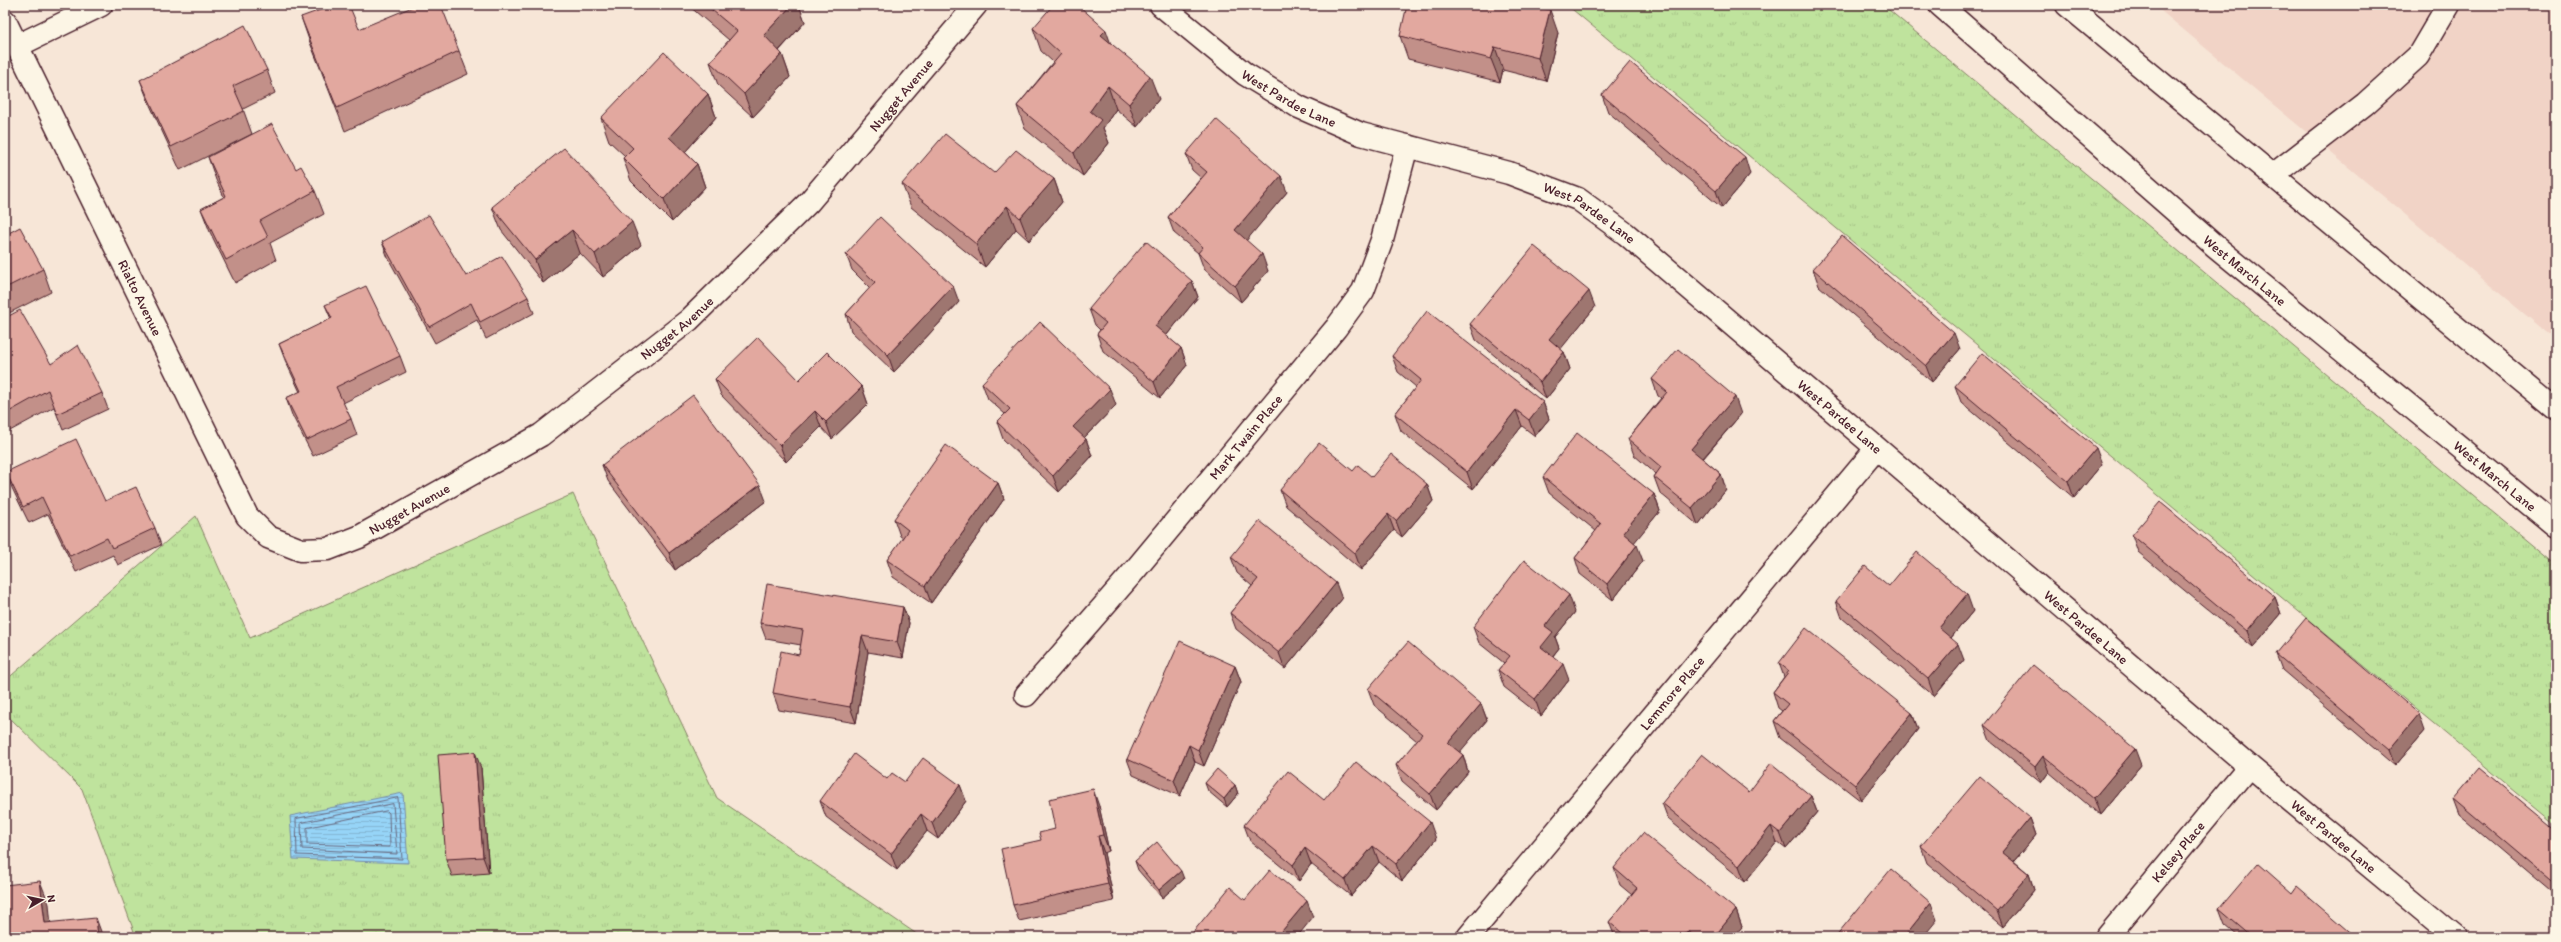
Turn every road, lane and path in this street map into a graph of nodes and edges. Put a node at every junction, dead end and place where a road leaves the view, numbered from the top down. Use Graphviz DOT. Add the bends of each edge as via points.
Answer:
graph roads {
  1 [pos="101,5"];
  2 [pos="976,5"];
  3 [pos="1161,5"];
  4 [pos="1940,5"];
  5 [pos="2067,5"];
  6 [pos="2448,5"];
  7 [pos="5,21"];
  8 [pos="18,46"];
  9 [pos="1407,146"];
  10 [pos="2273,175"];
  11 [pos="2556,410"];
  12 [pos="1876,449"];
  13 [pos="2556,526"];
  14 [pos="301,550"];
  15 [pos="1026,695"];
  16 [pos="2249,766"];
  17 [pos="1468,937"];
  18 [pos="2107,937"];
  19 [pos="2455,937"];
  1 -- 8 [label="street"];
  2 -- 14 [label="street, Nugget Avenue" via="810,202 689,320 541,435 359,537 328,550"];
  3 -- 9 [label="street, West Pardee Lane" via="1245,74 1299,107 1361,134"];
  4 -- 13 [label="street, West March Lane" via="2216,246"];
  5 -- 10 [label="street"];
  6 -- 10 [label="street" via="2418,56 2366,104"];
  7 -- 8 [label="street, Rialto Avenue"];
  8 -- 14 [label="street, Rialto Avenue" via="247,516 268,537"];
  9 -- 12 [label="street, West Pardee Lane" via="1509,173 1578,199 1626,234"];
  9 -- 15 [label="street, Mark Twain Place" via="1382,240 1363,290 1336,328 1140,564"];
  10 -- 11 [label="street"];
  12 -- 16 [label="street, West Pardee Lane"];
  12 -- 17 [label="street, Lemmore Place"];
  16 -- 18 [label="street, Kelsey Place"];
  16 -- 19 [label="street, West Pardee Lane"];
}
